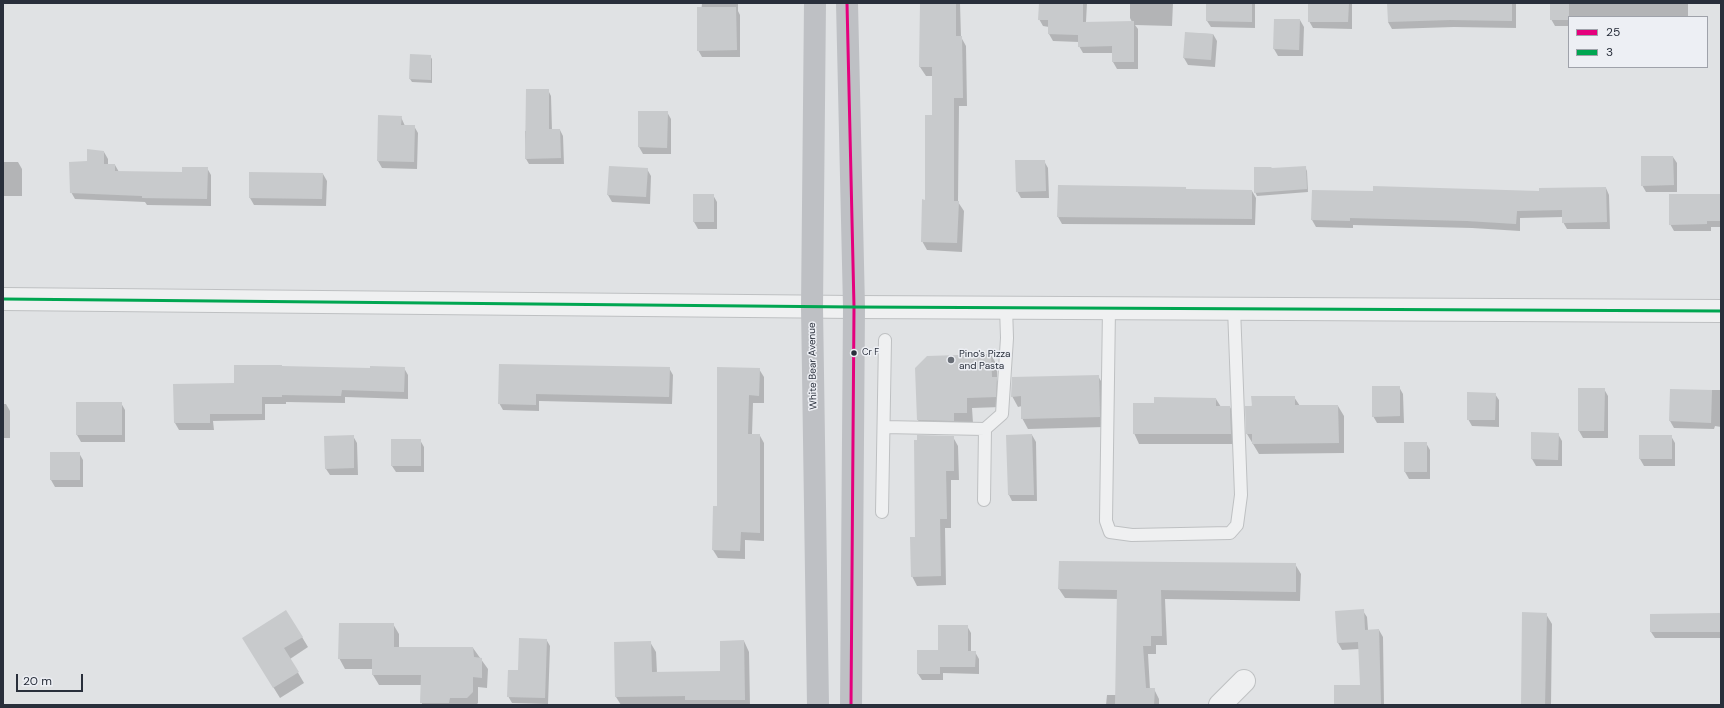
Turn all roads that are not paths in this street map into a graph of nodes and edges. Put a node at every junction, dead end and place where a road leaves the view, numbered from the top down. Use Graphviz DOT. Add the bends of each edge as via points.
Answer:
graph roads {
  1 [pos="815,3"];
  2 [pos="847,3"];
  3 [pos="3,298"];
  4 [pos="812,307"];
  5 [pos="854,307"];
  6 [pos="1006,307"];
  7 [pos="1109,308"];
  8 [pos="1234,308"];
  9 [pos="1721,311"];
  10 [pos="885,340"];
  11 [pos="884,427"];
  12 [pos="985,429"];
  13 [pos="984,500"];
  14 [pos="882,512"];
  15 [pos="1244,681"];
  16 [pos="818,705"];
  17 [pos="851,705"];
  18 [pos="1220,705"];
  1 -- 4 [label="main road, White Bear Avenue"];
  2 -- 5 [label="main road"];
  3 -- 4 [label="street"];
  4 -- 5 [label="street"];
  4 -- 16 [label="main road, White Bear Avenue"];
  5 -- 6 [label="street"];
  5 -- 17 [label="main road"];
  6 -- 7 [label="street"];
  6 -- 12 [label="lane" via="1007,338 1002,414"];
  7 -- 8 [label="street"];
  7 -- 8 [label="lane" via="1106,521 1110,532 1132,535 1230,533 1237,525 1241,494"];
  8 -- 9 [label="street"];
  10 -- 11 [label="lane"];
  11 -- 12 [label="lane"];
  11 -- 14 [label="lane"];
  12 -- 13 [label="lane"];
  15 -- 18 [label="street"];
}
